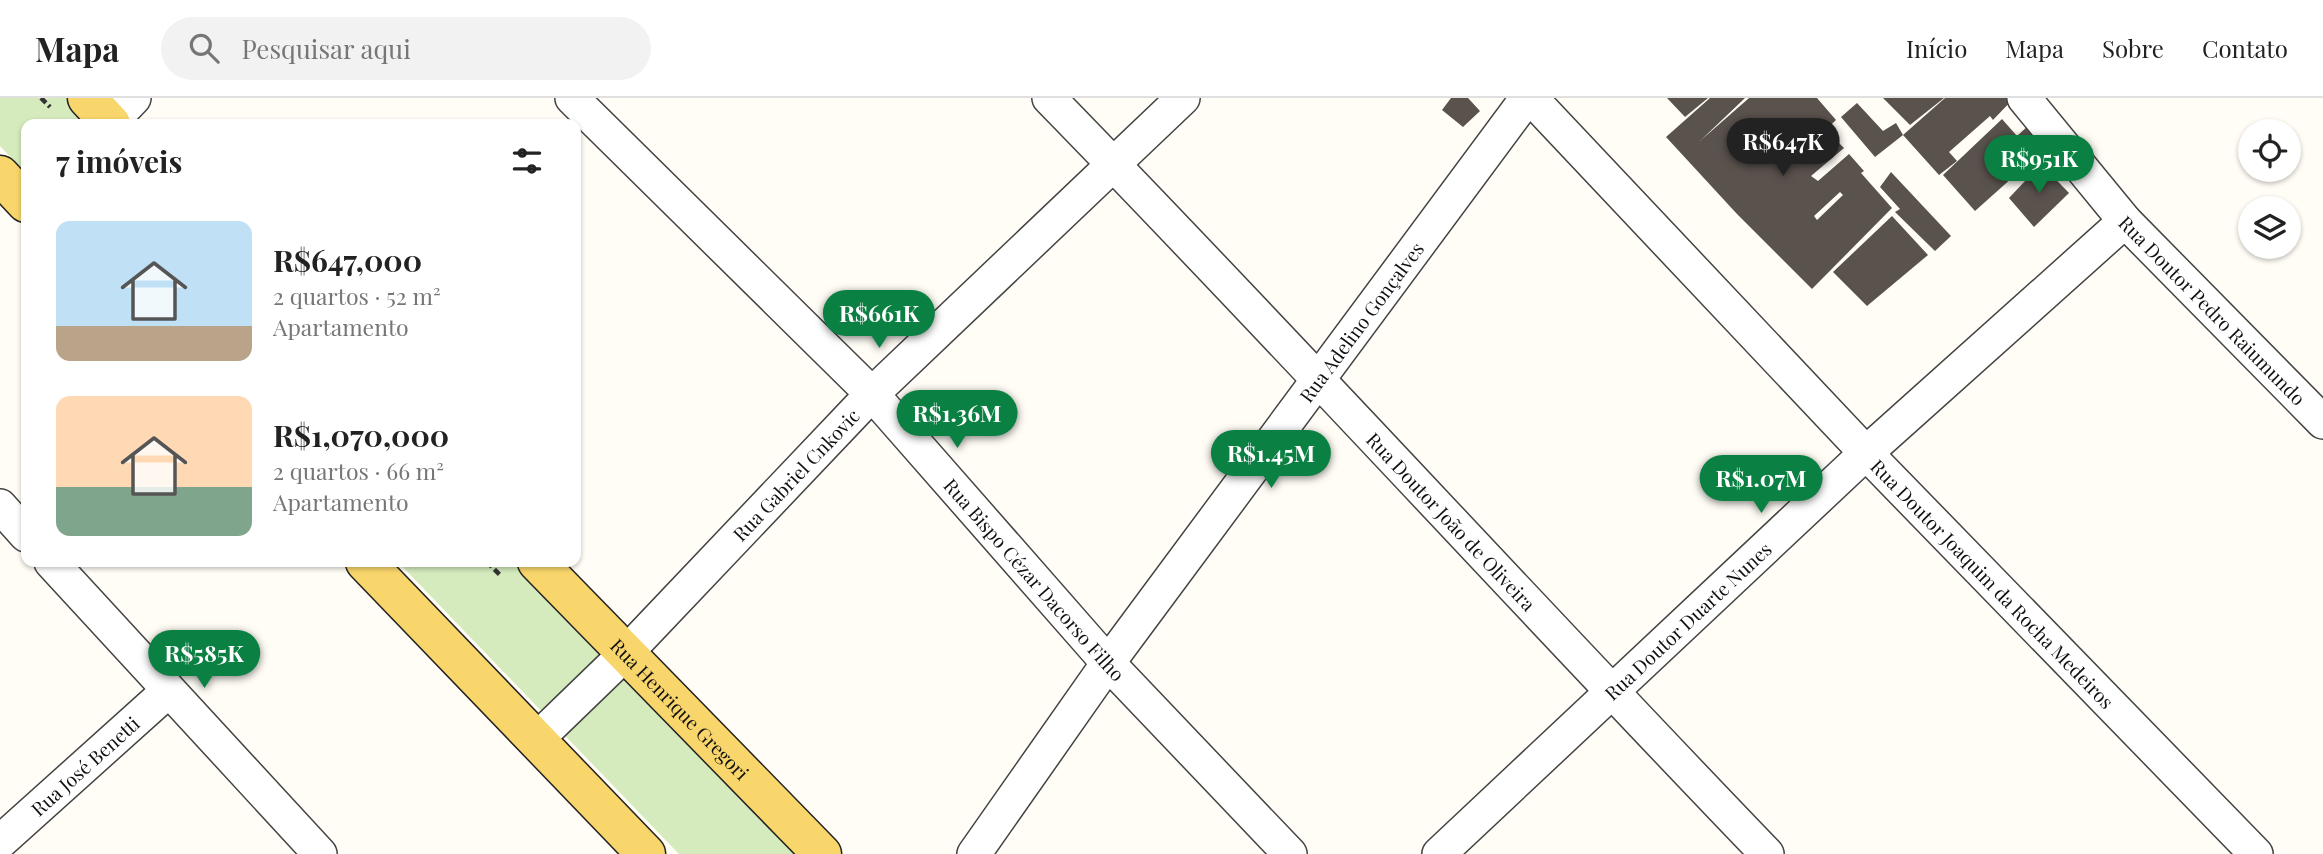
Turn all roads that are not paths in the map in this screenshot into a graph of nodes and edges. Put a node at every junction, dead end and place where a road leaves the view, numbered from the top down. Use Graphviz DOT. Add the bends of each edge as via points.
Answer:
graph roads {
  1 [pos="572,98"];
  2 [pos="1049,98"];
  3 [pos="1183,98"];
  4 [pos="1529,98"];
  5 [pos="2024,98"];
  6 [pos="1115,166"];
  7 [pos="0,175"];
  8 [pos="21,198"];
  9 [pos="2125,221"];
  10 [pos="1321,379"];
  11 [pos="872,394"];
  12 [pos="2323,422"];
  13 [pos="1866,453"];
  14 [pos="0,506"];
  15 [pos="21,529"];
  16 [pos="56,567"];
  17 [pos="370,567"];
  18 [pos="542,567"];
  19 [pos="626,653"];
  20 [pos="1108,663"];
  21 [pos="168,691"];
  22 [pos="1611,693"];
  23 [pos="535,741"];
  24 [pos="0,842"];
  25 [pos="320,854"];
  26 [pos="646,854"];
  27 [pos="822,854"];
  28 [pos="974,854"];
  29 [pos="1290,854"];
  30 [pos="1439,854"];
  31 [pos="1767,854"];
  32 [pos="2256,854"];
  1 -- 11 [label="street, Rua Bispo Cézar Dacorso Filho"];
  2 -- 6 [label="street, Rua Doutor João de Oliveira"];
  3 -- 6 [label="street, Rua Gabriel Cnkovic"];
  4 -- 10 [label="street, Rua Adelino Gonçalves"];
  4 -- 13 [label="street, Rua Doutor Joaquim da Rocha Medeiros"];
  5 -- 9 [label="street, Rua Doutor Pedro Raiumundo"];
  6 -- 10 [label="street, Rua Doutor João de Oliveira"];
  6 -- 11 [label="street, Rua Gabriel Cnkovic"];
  7 -- 8 [label="main road"];
  9 -- 12 [label="street, Rua Doutor Pedro Raiumundo"];
  9 -- 13 [label="street, Rua Doutor Duarte Nunes"];
  10 -- 20 [label="street, Rua Adelino Gonçalves"];
  10 -- 22 [label="street, Rua Doutor João de Oliveira"];
  11 -- 19 [label="street, Rua Gabriel Cnkovic"];
  11 -- 20 [label="street, Rua Bispo Cézar Dacorso Filho"];
  13 -- 22 [label="street, Rua Doutor Duarte Nunes"];
  13 -- 32 [label="street, Rua Doutor Joaquim da Rocha Medeiros"];
  14 -- 15 [label="street"];
  16 -- 21 [label="street"];
  17 -- 23 [label="main road"];
  18 -- 19 [label="main road, Rua Henrique Gregori"];
  19 -- 23 [label="street, Rua Gabriel Cnkovic"];
  19 -- 27 [label="main road, Rua Henrique Gregori"];
  20 -- 28 [label="street, Rua Adelino Gonçalves"];
  20 -- 29 [label="street, Rua Bispo Cézar Dacorso Filho"];
  21 -- 24 [label="street, Rua José Benetti"];
  21 -- 25 [label="street"];
  22 -- 30 [label="street, Rua Doutor Duarte Nunes"];
  22 -- 31 [label="street, Rua Doutor João de Oliveira"];
  23 -- 26 [label="main road"];
}
